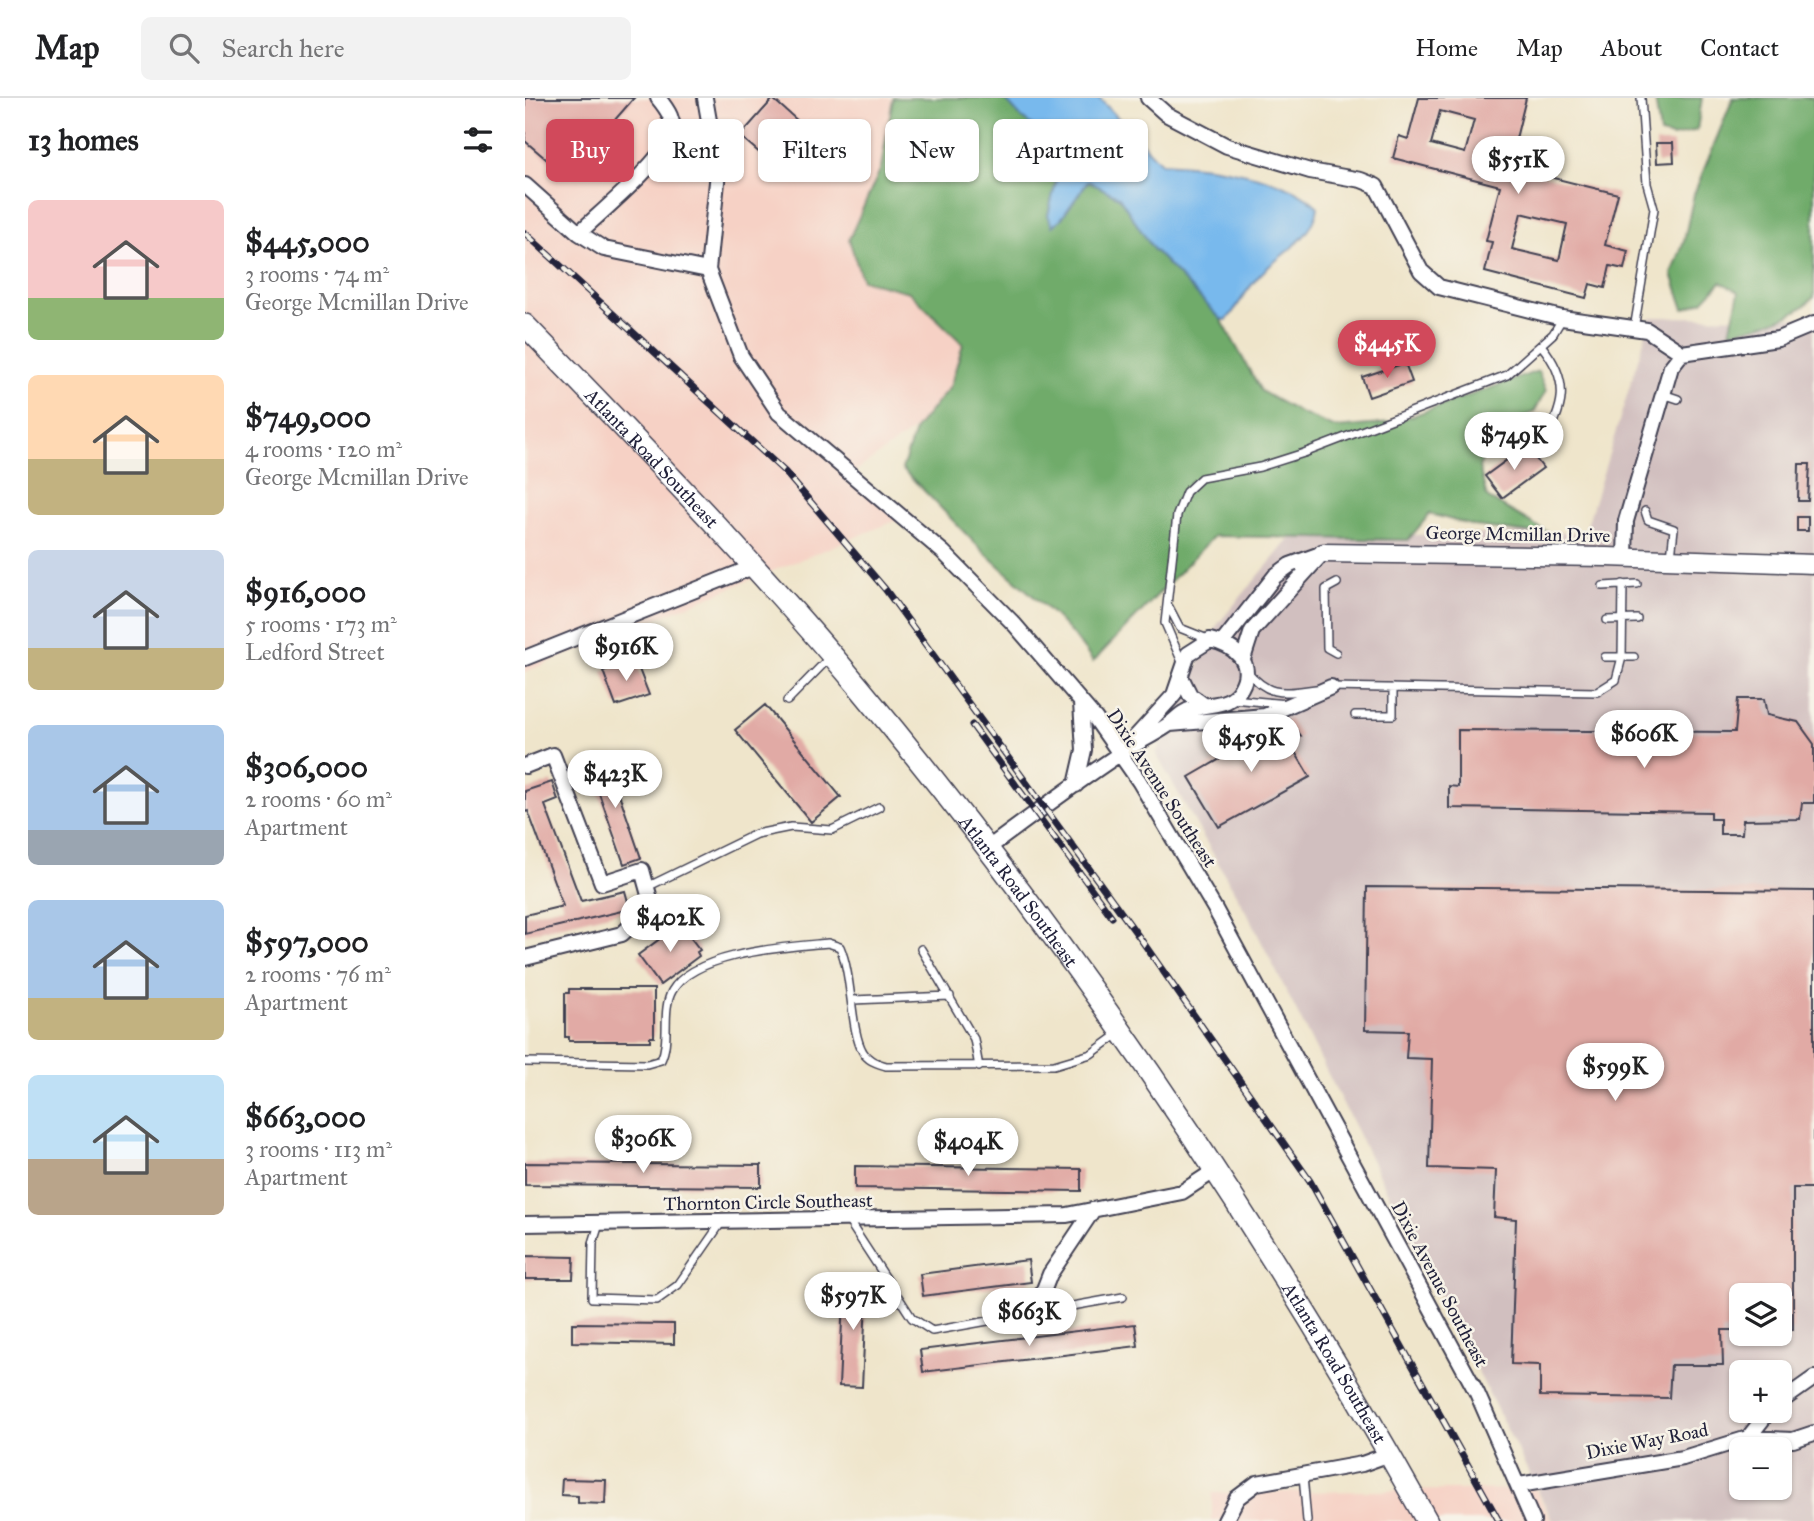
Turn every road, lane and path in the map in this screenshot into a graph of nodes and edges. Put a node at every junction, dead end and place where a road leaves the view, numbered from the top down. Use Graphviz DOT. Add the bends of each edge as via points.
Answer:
graph roads {
  1 [pos="658,98"];
  2 [pos="705,98"];
  3 [pos="1148,98"];
  4 [pos="1641,98"];
  5 [pos="525,185"];
  6 [pos="579,233"];
  7 [pos="708,270"];
  8 [pos="1562,318"];
  9 [pos="1814,324"];
  10 [pos="525,325"];
  11 [pos="1634,329"];
  12 [pos="1541,345"];
  13 [pos="1682,353"];
  14 [pos="1663,394"];
  15 [pos="1678,399"];
  16 [pos="1541,447"];
  17 [pos="1646,511"];
  18 [pos="1177,515"];
  19 [pos="1323,553"];
  20 [pos="1625,557"];
  21 [pos="1671,559"];
  22 [pos="1814,564"];
  23 [pos="753,567"];
  24 [pos="1337,583"];
  25 [pos="1623,584"];
  26 [pos="1637,584"];
  27 [pos="1603,586"];
  28 [pos="1637,619"];
  29 [pos="1607,620"];
  30 [pos="1622,620"];
  31 [pos="1216,641"];
  32 [pos="1336,653"];
  33 [pos="831,656"];
  34 [pos="1605,657"];
  35 [pos="1622,657"];
  36 [pos="1634,657"];
  37 [pos="525,658"];
  38 [pos="1182,662"];
  39 [pos="1244,664"];
  40 [pos="1181,677"];
  41 [pos="1331,687"];
  42 [pos="1393,688"];
  43 [pos="1232,699"];
  44 [pos="787,701"];
  45 [pos="1081,703"];
  46 [pos="1291,704"];
  47 [pos="1204,705"];
  48 [pos="1355,715"];
  49 [pos="1170,724"];
  50 [pos="1120,754"];
  51 [pos="525,766"];
  52 [pos="1076,785"];
  53 [pos="879,807"];
  54 [pos="987,849"];
  55 [pos="647,887"];
  56 [pos="921,949"];
  57 [pos="525,958"];
  58 [pos="950,996"];
  59 [pos="853,1000"];
  60 [pos="1121,1032"];
  61 [pos="525,1062"];
  62 [pos="979,1067"];
  63 [pos="1214,1171"];
  64 [pos="1093,1210"];
  65 [pos="848,1220"];
  66 [pos="722,1223"];
  67 [pos="525,1224"];
  68 [pos="599,1224"];
  69 [pos="1123,1297"];
  70 [pos="1035,1312"];
  71 [pos="1814,1378"];
  72 [pos="1792,1394"];
  73 [pos="1760,1423"];
  74 [pos="1814,1433"];
  75 [pos="1749,1437"];
  76 [pos="1792,1440"];
  77 [pos="1729,1444"];
  78 [pos="1390,1454"];
  79 [pos="1303,1475"];
  80 [pos="1520,1485"];
  81 [pos="1225,1521"];
  82 [pos="1307,1521"];
  83 [pos="1427,1521"];
  84 [pos="1533,1521"];
  1 -- 6 [label="street" via="671,116 670,138"];
  2 -- 7 [label="street" via="718,172"];
  3 -- 8 [label="street" via="1167,114 1227,146 1376,186 1421,271 1439,287"];
  4 -- 11 [label="lane" via="1647,184 1654,208"];
  5 -- 6 [label="street"];
  6 -- 7 [label="street" via="604,248"];
  7 -- 45 [label="street, Dixie Avenue Southeast" via="741,356 779,413 943,552 1015,625"];
  8 -- 11 [label="street"];
  8 -- 12 [label="lane"];
  9 -- 13 [label="street" via="1778,339"];
  10 -- 23 [label="main road, Atlanta Road Southeast"];
  11 -- 13 [label="street" via="1647,330"];
  12 -- 16 [label="lane" via="1553,360 1562,399 1559,417"];
  12 -- 18 [label="lane" via="1507,374 1304,453 1201,478 1186,492"];
  13 -- 14 [label="street, George Mcmillan Drive" via="1671,367"];
  14 -- 15 [label="lane"];
  14 -- 20 [label="street, George Mcmillan Drive" via="1626,521"];
  17 -- 21 [label="lane" via="1648,520 1674,529"];
  18 -- 31 [label="lane" via="1169,610 1179,628"];
  18 -- 38 [label="lane" via="1165,624"];
  19 -- 20 [label="street, George Mcmillan Drive"];
  19 -- 31 [label="street, George Mcmillan Drive" via="1275,576"];
  19 -- 39 [label="street" via="1252,631"];
  20 -- 21 [label="street"];
  21 -- 22 [label="street"];
  23 -- 33 [label="main road, Atlanta Road Southeast"];
  23 -- 37 [label="street"];
  24 -- 32 [label="lane" via="1326,589 1325,617 1327,648"];
  25 -- 26 [label="lane"];
  25 -- 27 [label="lane"];
  25 -- 30 [label="lane"];
  28 -- 30 [label="lane"];
  29 -- 30 [label="lane"];
  30 -- 35 [label="lane"];
  31 -- 38 [label="street, George Mcmillan Drive" via="1198,645"];
  31 -- 39 [label="street" via="1233,647"];
  33 -- 44 [label="lane"];
  33 -- 54 [label="main road, Atlanta Road Southeast"];
  34 -- 35 [label="lane"];
  35 -- 36 [label="lane"];
  35 -- 42 [label="lane" via="1616,680 1597,691"];
  38 -- 40 [label="street"];
  39 -- 41 [label="lane" via="1259,686 1270,692"];
  39 -- 43 [label="street" via="1242,687"];
  40 -- 47 [label="street" via="1190,695"];
  40 -- 50 [label="street" via="1174,695"];
  41 -- 42 [label="lane"];
  41 -- 46 [label="street"];
  42 -- 48 [label="lane" via="1393,715"];
  43 -- 46 [label="lane"];
  43 -- 47 [label="street" via="1219,706"];
  45 -- 50 [label="street, Dixie Avenue Southeast"];
  45 -- 52 [label="street" via="1084,750"];
  46 -- 49 [label="street" via="1265,716"];
  47 -- 49 [label="street" via="1184,712"];
  49 -- 50 [label="street"];
  50 -- 52 [label="street"];
  50 -- 80 [label="street, Dixie Avenue Southeast" via="1215,909 1477,1393"];
  51 -- 55 [label="street" via="553,755 602,883 642,870"];
  52 -- 54 [label="street"];
  53 -- 55 [label="lane" via="832,830 792,827 756,834"];
  54 -- 60 [label="main road, Atlanta Road Southeast"];
  55 -- 57 [label="street" via="652,905 622,934"];
  56 -- 58 [label="lane"];
  58 -- 59 [label="lane"];
  58 -- 62 [label="lane" via="974,1039"];
  59 -- 61 [label="lane" via="840,947 828,943 726,958 706,964 672,991 667,1048 661,1060 647,1064"];
  59 -- 62 [label="lane" via="858,1041 873,1062"];
  60 -- 62 [label="lane" via="1091,1054 1072,1061"];
  60 -- 63 [label="main road, Atlanta Road Southeast"];
  63 -- 64 [label="street, Thornton Circle Southeast" via="1182,1192"];
  63 -- 78 [label="main road, Atlanta Road Southeast"];
  64 -- 65 [label="street, Thornton Circle Southeast" via="1067,1215"];
  64 -- 70 [label="street" via="1050,1274"];
  65 -- 66 [label="street, Thornton Circle Southeast"];
  65 -- 70 [label="lane" via="912,1318 932,1331"];
  66 -- 68 [label="street, Thornton Circle Southeast"];
  66 -- 68 [label="lane" via="678,1285 657,1300 592,1298 593,1243"];
  67 -- 68 [label="street, Thornton Circle Southeast"];
  69 -- 70 [label="lane"];
  71 -- 72 [label="street"];
  73 -- 75 [label="street"];
  74 -- 76 [label="street, Dixie Way Road"];
  77 -- 80 [label="street, Dixie Way Road" via="1683,1458"];
  78 -- 79 [label="street"];
  78 -- 83 [label="main road, Atlanta Road Southeast"];
  79 -- 81 [label="street" via="1257,1483 1237,1498"];
  79 -- 82 [label="lane"];
  80 -- 84 [label="street, Dixie Avenue Southeast"];
}
